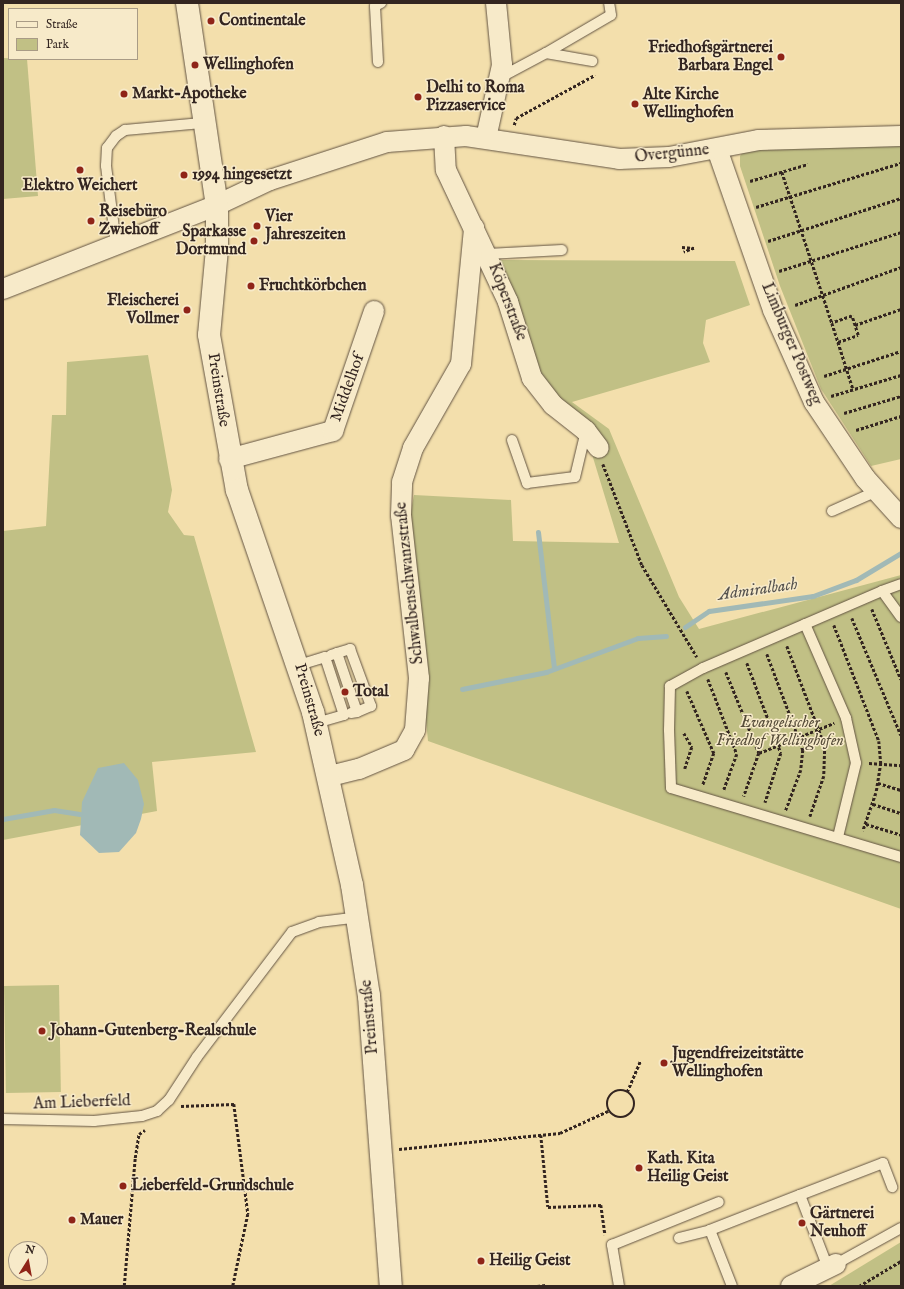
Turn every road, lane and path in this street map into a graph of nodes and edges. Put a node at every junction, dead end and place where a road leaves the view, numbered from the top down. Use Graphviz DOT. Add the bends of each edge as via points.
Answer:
graph roads {
  1 [pos="187,3"];
  2 [pos="381,3"];
  3 [pos="496,3"];
  4 [pos="609,3"];
  5 [pos="546,54"];
  6 [pos="378,62"];
  7 [pos="592,62"];
  8 [pos="501,76"];
  9 [pos="202,123"];
  10 [pos="518,130"];
  11 [pos="444,136"];
  12 [pos="486,138"];
  13 [pos="900,140"];
  14 [pos="717,149"];
  15 [pos="901,163"];
  16 [pos="808,164"];
  17 [pos="782,172"];
  18 [pos="750,181"];
  19 [pos="791,197"];
  20 [pos="901,198"];
  21 [pos="217,205"];
  22 [pos="741,211"];
  23 [pos="474,228"];
  24 [pos="801,230"];
  25 [pos="901,232"];
  26 [pos="768,241"];
  27 [pos="116,244"];
  28 [pos="682,247"];
  29 [pos="562,250"];
  30 [pos="684,252"];
  31 [pos="488,254"];
  32 [pos="811,262"];
  33 [pos="901,267"];
  34 [pos="779,271"];
  35 [pos="3,288"];
  36 [pos="822,296"];
  37 [pos="795,305"];
  38 [pos="901,309"];
  39 [pos="374,311"];
  40 [pos="832,323"];
  41 [pos="855,325"];
  42 [pos="838,342"];
  43 [pos="901,351"];
  44 [pos="846,369"];
  45 [pos="901,375"];
  46 [pos="824,376"];
  47 [pos="852,389"];
  48 [pos="901,396"];
  49 [pos="828,397"];
  50 [pos="840,415"];
  51 [pos="901,416"];
  52 [pos="586,431"];
  53 [pos="851,431"];
  54 [pos="512,440"];
  55 [pos="599,448"];
  56 [pos="229,459"];
  57 [pos="877,491"];
  58 [pos="832,511"];
  59 [pos="901,518"];
  60 [pos="901,584"];
  61 [pos="882,591"];
  62 [pos="867,598"];
  63 [pos="848,606"];
  64 [pos="901,617"];
  65 [pos="805,624"];
  66 [pos="782,634"];
  67 [pos="763,643"];
  68 [pos="742,651"];
  69 [pos="337,653"];
  70 [pos="325,657"];
  71 [pos="721,661"];
  72 [pos="299,664"];
  73 [pos="703,668"];
  74 [pos="901,679"];
  75 [pos="682,680"];
  76 [pos="357,712"];
  77 [pos="344,715"];
  78 [pos="846,718"];
  79 [pos="316,722"];
  80 [pos="820,729"];
  81 [pos="901,735"];
  82 [pos="799,737"];
  83 [pos="779,745"];
  84 [pos="759,753"];
  85 [pos="856,763"];
  86 [pos="901,765"];
  87 [pos="330,776"];
  88 [pos="878,783"];
  89 [pos="901,790"];
  90 [pos="698,796"];
  91 [pos="719,803"];
  92 [pos="873,804"];
  93 [pos="739,809"];
  94 [pos="901,813"];
  95 [pos="761,815"];
  96 [pos="782,821"];
  97 [pos="866,824"];
  98 [pos="806,828"];
  99 [pos="901,835"];
  100 [pos="838,837"];
  101 [pos="901,857"];
  102 [pos="358,918"];
  103 [pos="640,1061"];
  104 [pos="627,1092"];
  105 [pos="169,1100"];
  106 [pos="608,1111"];
  107 [pos="3,1119"];
  108 [pos="148,1127"];
  109 [pos="541,1135"];
  110 [pos="381,1151"];
  111 [pos="892,1187"];
  112 [pos="800,1195"];
  113 [pos="719,1202"];
  114 [pos="901,1228"];
  115 [pos="710,1230"];
  116 [pos="679,1238"];
  117 [pos="611,1253"];
  118 [pos="901,1261"];
  119 [pos="832,1266"];
  120 [pos="546,1285"];
  121 [pos="124,1286"];
  122 [pos="233,1286"];
  123 [pos="391,1286"];
  124 [pos="537,1286"];
  125 [pos="619,1286"];
  126 [pos="732,1286"];
  127 [pos="792,1286"];
  128 [pos="859,1286"];
  1 -- 9 [label="street, Preinstraße"];
  2 -- 6 [label="lane" via="374,6"];
  3 -- 8 [label="street"];
  4 -- 5 [label="lane" via="611,15"];
  5 -- 7 [label="lane"];
  5 -- 8 [label="lane"];
  7 -- 10 [label="path" via="599,73 516,118 514,127"];
  8 -- 12 [label="street"];
  9 -- 21 [label="street, Preinstraße"];
  9 -- 27 [label="lane" via="125,130 116,136 107,148 106,166"];
  11 -- 12 [label="street, Overgünne"];
  11 -- 21 [label="street, Overgünne" via="364,147 270,180"];
  11 -- 23 [label="street, Köperstraße" via="446,170"];
  12 -- 14 [label="street, Overgünne" via="561,153 618,159 669,157"];
  13 -- 14 [label="street, Overgünne" via="759,140"];
  14 -- 22 [label="street, Limburger Postweg"];
  15 -- 19 [label="path"];
  16 -- 17 [label="path"];
  17 -- 18 [label="path"];
  17 -- 19 [label="path"];
  19 -- 22 [label="path"];
  19 -- 24 [label="path"];
  20 -- 24 [label="path"];
  21 -- 27 [label="street, Overgünne"];
  21 -- 56 [label="street, Preinstraße" via="209,334"];
  22 -- 57 [label="street, Limburger Postweg" via="773,310 814,402 835,437"];
  23 -- 31 [label="street, Köperstraße"];
  23 -- 87 [label="street, Schwalbenschwanzstraße" via="461,364 413,448 402,482 401,515 419,678 415,730 404,750 359,769"];
  24 -- 26 [label="path"];
  24 -- 32 [label="path"];
  25 -- 32 [label="path"];
  27 -- 35 [label="street, Overgünne"];
  28 -- 30 [label="path" via="694,248"];
  29 -- 31 [label="lane"];
  31 -- 52 [label="street, Köperstraße" via="522,336 532,378 553,405"];
  32 -- 34 [label="path"];
  32 -- 36 [label="path"];
  33 -- 36 [label="path"];
  36 -- 37 [label="path"];
  36 -- 40 [label="path"];
  38 -- 41 [label="path"];
  39 -- 56 [label="street, Middelhof" via="333,431"];
  40 -- 41 [label="path" via="852,316"];
  40 -- 42 [label="path"];
  41 -- 42 [label="path" via="858,335"];
  42 -- 44 [label="path"];
  43 -- 44 [label="path"];
  44 -- 46 [label="path"];
  44 -- 47 [label="path"];
  45 -- 47 [label="path"];
  47 -- 49 [label="path"];
  48 -- 50 [label="path"];
  51 -- 53 [label="path"];
  52 -- 54 [label="lane" via="575,477 527,483"];
  52 -- 55 [label="street, Köperstraße"];
  55 -- 73 [label="path" via="608,485 642,565"];
  56 -- 72 [label="street, Preinstraße" via="242,505"];
  57 -- 58 [label="lane"];
  57 -- 59 [label="street, Limburger Postweg"];
  60 -- 61 [label="lane"];
  61 -- 62 [label="lane"];
  61 -- 64 [label="lane"];
  62 -- 63 [label="lane"];
  62 -- 74 [label="path"];
  63 -- 65 [label="lane"];
  63 -- 81 [label="path"];
  65 -- 66 [label="lane"];
  65 -- 78 [label="lane"];
  66 -- 67 [label="lane"];
  66 -- 80 [label="path"];
  67 -- 68 [label="lane"];
  67 -- 82 [label="path"];
  68 -- 71 [label="lane"];
  68 -- 83 [label="path"];
  69 -- 70 [label="lane"];
  69 -- 76 [label="lane"];
  69 -- 76 [label="lane" via="350,649 371,706"];
  70 -- 72 [label="lane"];
  70 -- 77 [label="lane"];
  71 -- 73 [label="lane"];
  71 -- 84 [label="path"];
  72 -- 79 [label="street, Preinstraße"];
  73 -- 75 [label="lane"];
  73 -- 91 [label="path" via="738,754"];
  75 -- 90 [label="path" via="714,753"];
  75 -- 90 [label="lane" via="670,686 671,788"];
  76 -- 77 [label="lane"];
  77 -- 79 [label="lane"];
  78 -- 80 [label="path"];
  78 -- 85 [label="lane"];
  79 -- 87 [label="street, Preinstraße"];
  80 -- 82 [label="path"];
  80 -- 98 [label="path" via="826,760"];
  82 -- 83 [label="path"];
  82 -- 96 [label="path" via="803,761"];
  83 -- 84 [label="path"];
  83 -- 95 [label="path" via="781,760"];
  84 -- 93 [label="path"];
  85 -- 86 [label="path"];
  85 -- 100 [label="lane"];
  87 -- 102 [label="street, Preinstraße"];
  88 -- 89 [label="path"];
  90 -- 91 [label="lane"];
  91 -- 93 [label="lane"];
  92 -- 94 [label="path"];
  93 -- 95 [label="lane"];
  95 -- 96 [label="lane"];
  96 -- 98 [label="lane"];
  97 -- 99 [label="path"];
  98 -- 100 [label="lane"];
  100 -- 101 [label="lane"];
  102 -- 105 [label="lane, Am Lieberfeld" via="319,922 292,932 233,1007"];
  102 -- 110 [label="street, Preinstraße" via="369,996"];
  103 -- 104 [label="path"];
  104 -- 106 [label="path" via="611,1094"];
  104 -- 106 [label="path" via="633,1098 632,1112 620,1118"];
  105 -- 107 [label="lane, Am Lieberfeld" via="157,1111 142,1116 94,1121"];
  105 -- 122 [label="path" via="165,1107 234,1104 248,1214"];
  106 -- 109 [label="path" via="560,1133"];
  108 -- 121 [label="path" via="139,1134 135,1158"];
  109 -- 110 [label="path"];
  109 -- 117 [label="path" via="548,1207 601,1205 606,1245"];
  110 -- 123 [label="street, Preinstraße"];
  111 -- 112 [label="lane" via="883,1163"];
  112 -- 115 [label="lane"];
  112 -- 119 [label="lane"];
  113 -- 117 [label="lane" via="612,1245"];
  114 -- 119 [label="lane"];
  115 -- 116 [label="lane"];
  115 -- 126 [label="lane"];
  117 -- 125 [label="lane"];
  118 -- 128 [label="path"];
  119 -- 127 [label="street"];
  120 -- 124 [label="path"];
}
